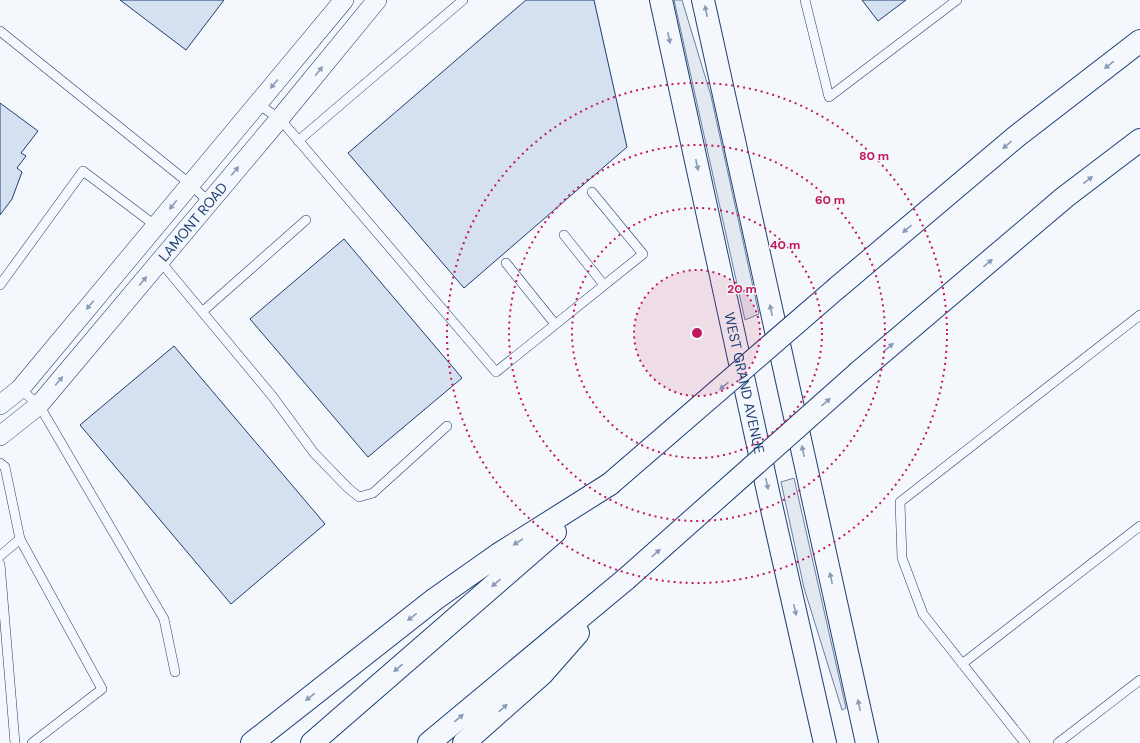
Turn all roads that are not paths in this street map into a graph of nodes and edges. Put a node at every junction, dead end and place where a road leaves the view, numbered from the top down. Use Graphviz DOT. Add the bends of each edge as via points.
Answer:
graph roads {
  1 [pos="344,0"];
  2 [pos="378,0"];
  3 [pos="462,0"];
  4 [pos="661,0"];
  5 [pos="703,0"];
  6 [pos="805,0"];
  7 [pos="957,0"];
  8 [pos="0,31"];
  9 [pos="1140,41"];
  10 [pos="258,104"];
  11 [pos="280,119"];
  12 [pos="1140,140"];
  13 [pos="298,141"];
  14 [pos="190,184"];
  15 [pos="592,192"];
  16 [pos="209,202"];
  17 [pos="306,220"];
  18 [pos="156,226"];
  19 [pos="564,235"];
  20 [pos="160,261"];
  21 [pos="506,263"];
  22 [pos="0,285"];
  23 [pos="604,285"];
  24 [pos="202,312"];
  25 [pos="1140,315"];
  26 [pos="555,324"];
  27 [pos="20,389"];
  28 [pos="0,405"];
  29 [pos="39,405"];
  30 [pos="447,426"];
  31 [pos="0,436"];
  32 [pos="0,463"];
  33 [pos="610,484"];
  34 [pos="1140,526"];
  35 [pos="20,539"];
  36 [pos="0,556"];
  37 [pos="0,564"];
  38 [pos="626,579"];
  39 [pos="962,664"];
  40 [pos="175,672"];
  41 [pos="1140,680"];
  42 [pos="16,743"];
  43 [pos="32,743"];
  44 [pos="252,743"];
  45 [pos="312,743"];
  46 [pos="429,743"];
  47 [pos="464,743"];
  48 [pos="825,743"];
  49 [pos="867,743"];
  50 [pos="1024,743"];
  51 [pos="1058,743"];
  1 -- 10 [label="street, LAMONT ROAD, one-way"];
  11 -- 2 [label="street, LAMONT ROAD, one-way"];
  3 -- 13 [label="lane"];
  4 -- 48 [label="main road, WEST GRAND AVENUE, one-way"];
  49 -- 5 [label="main road, one-way"];
  6 -- 7 [label="lane" via="829,98"];
  8 -- 14 [label="lane"];
  9 -- 33 [label="main road, one-way, bridge" via="1017,136"];
  10 -- 11 [label="lane"];
  10 -- 14 [label="street, LAMONT ROAD"];
  11 -- 13 [label="lane"];
  16 -- 11 [label="street, LAMONT ROAD, one-way"];
  38 -- 12 [label="main road, one-way, bridge" via="859,372 1065,197"];
  13 -- 26 [label="lane" via="496,372"];
  14 -- 16 [label="lane"];
  14 -- 18 [label="street, LAMONT ROAD, one-way"];
  15 -- 23 [label="lane" via="643,254"];
  16 -- 20 [label="street, LAMONT ROAD"];
  17 -- 24 [label="lane"];
  18 -- 22 [label="lane" via="83,171"];
  18 -- 27 [label="street, LAMONT ROAD, one-way"];
  19 -- 23 [label="lane"];
  20 -- 24 [label="lane"];
  29 -- 20 [label="street, LAMONT ROAD, one-way"];
  21 -- 26 [label="lane"];
  23 -- 26 [label="lane"];
  24 -- 30 [label="lane" via="273,396 314,453 359,497 373,493"];
  25 -- 39 [label="lane" via="900,502 902,558 923,614"];
  27 -- 28 [label="street, LAMONT ROAD"];
  27 -- 29 [label="lane"];
  29 -- 31 [label="street, LAMONT ROAD"];
  29 -- 40 [label="lane" via="164,619"];
  32 -- 35 [label="lane" via="5,468"];
  33 -- 44 [label="main road, one-way" via="499,554 435,600"];
  33 -- 45 [label="main road, one-way"];
  34 -- 39 [label="lane"];
  35 -- 36 [label="lane"];
  35 -- 43 [label="lane" via="102,689"];
  37 -- 42 [label="lane"];
  46 -- 38 [label="main road, one-way"];
  47 -- 38 [label="main road, one-way" via="542,674"];
  39 -- 50 [label="lane"];
  41 -- 51 [label="lane"];
}
